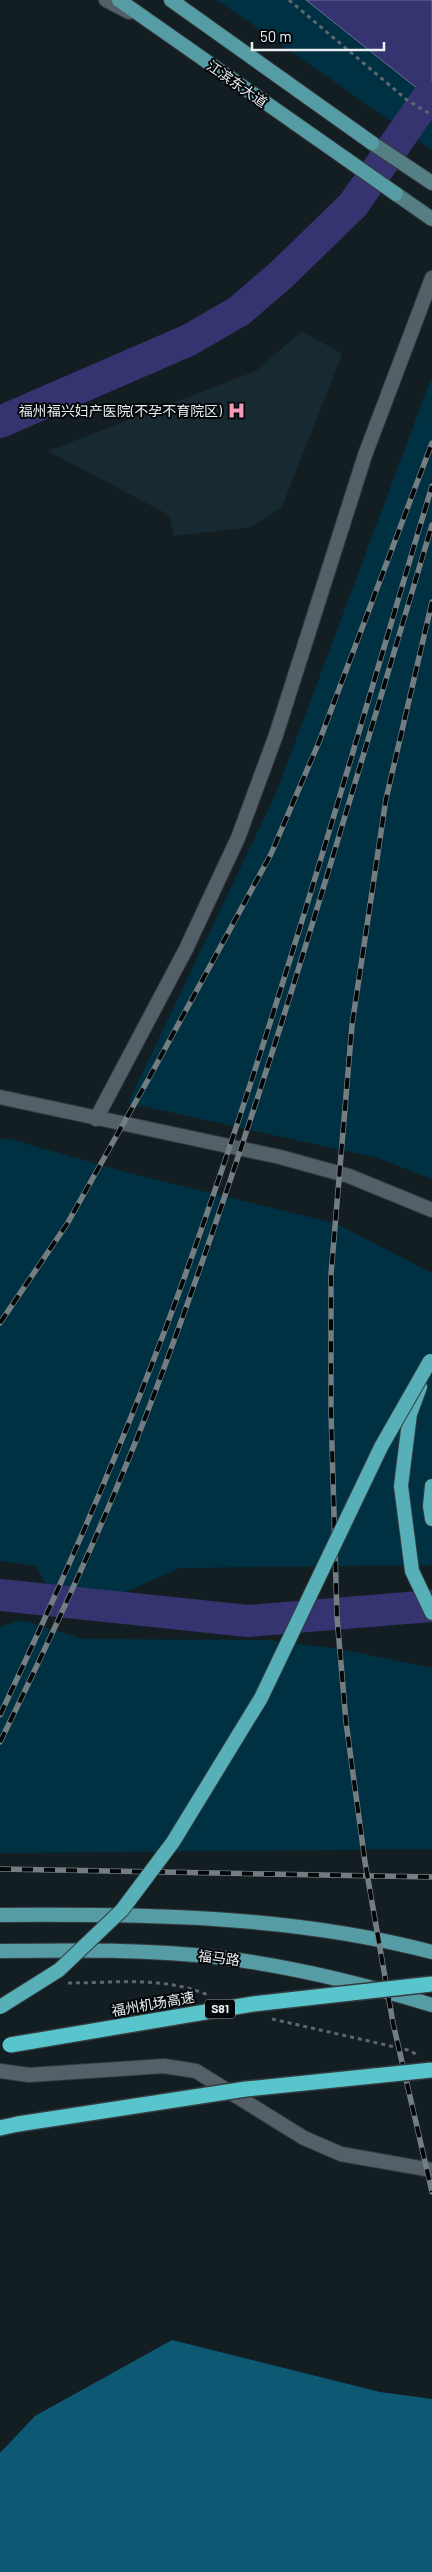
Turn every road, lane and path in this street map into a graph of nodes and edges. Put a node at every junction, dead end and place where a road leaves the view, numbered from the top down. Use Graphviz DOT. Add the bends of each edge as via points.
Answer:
graph roads {
  1 [pos="106,0"];
  2 [pos="119,0"];
  3 [pos="170,0"];
  4 [pos="289,0"];
  5 [pos="149,22"];
  6 [pos="432,115"];
  7 [pos="432,183"];
  8 [pos="432,219"];
  9 [pos="432,278"];
  10 [pos="0,1097"];
  11 [pos="96,1119"];
  12 [pos="432,1210"];
  13 [pos="431,1358"];
  14 [pos="432,1486"];
  15 [pos="432,1518"];
  16 [pos="432,1613"];
  17 [pos="0,1915"];
  18 [pos="0,1950"];
  19 [pos="432,1952"];
  20 [pos="432,1984"];
  21 [pos="432,2005"];
  22 [pos="0,2008"];
  23 [pos="0,2047"];
  24 [pos="0,2071"];
  25 [pos="432,2071"];
  26 [pos="0,2128"];
  27 [pos="432,2170"];
  1 -- 5 [label="street"];
  2 -- 5 [label="main road, 江滨东大道"];
  3 -- 7 [label="main road"];
  4 -- 6 [label="path" via="407,100"];
  5 -- 8 [label="main road, 江滨东大道"];
  9 -- 11 [label="street" via="365,455 276,735 238,838 186,949"];
  10 -- 11 [label="street"];
  11 -- 12 [label="street" via="280,1156 349,1176"];
  13 -- 16 [label="highway, bridge" via="410,1414 401,1486 412,1571"];
  13 -- 22 [label="highway, bridge" via="381,1446 261,1698 173,1842 122,1910 59,1970"];
  14 -- 15 [label="highway"];
  17 -- 19 [label="main road" via="198,1917 323,1929"];
  18 -- 21 [label="main road, 福马路" via="141,1952 225,1958 341,1979"];
  20 -- 23 [label="highway, 福州机场高速 / S81, bridge" via="253,2004"];
  24 -- 27 [label="street" via="29,2075 164,2066 196,2071 304,2138 341,2154"];
  25 -- 26 [label="highway, bridge" via="246,2089"];
}
